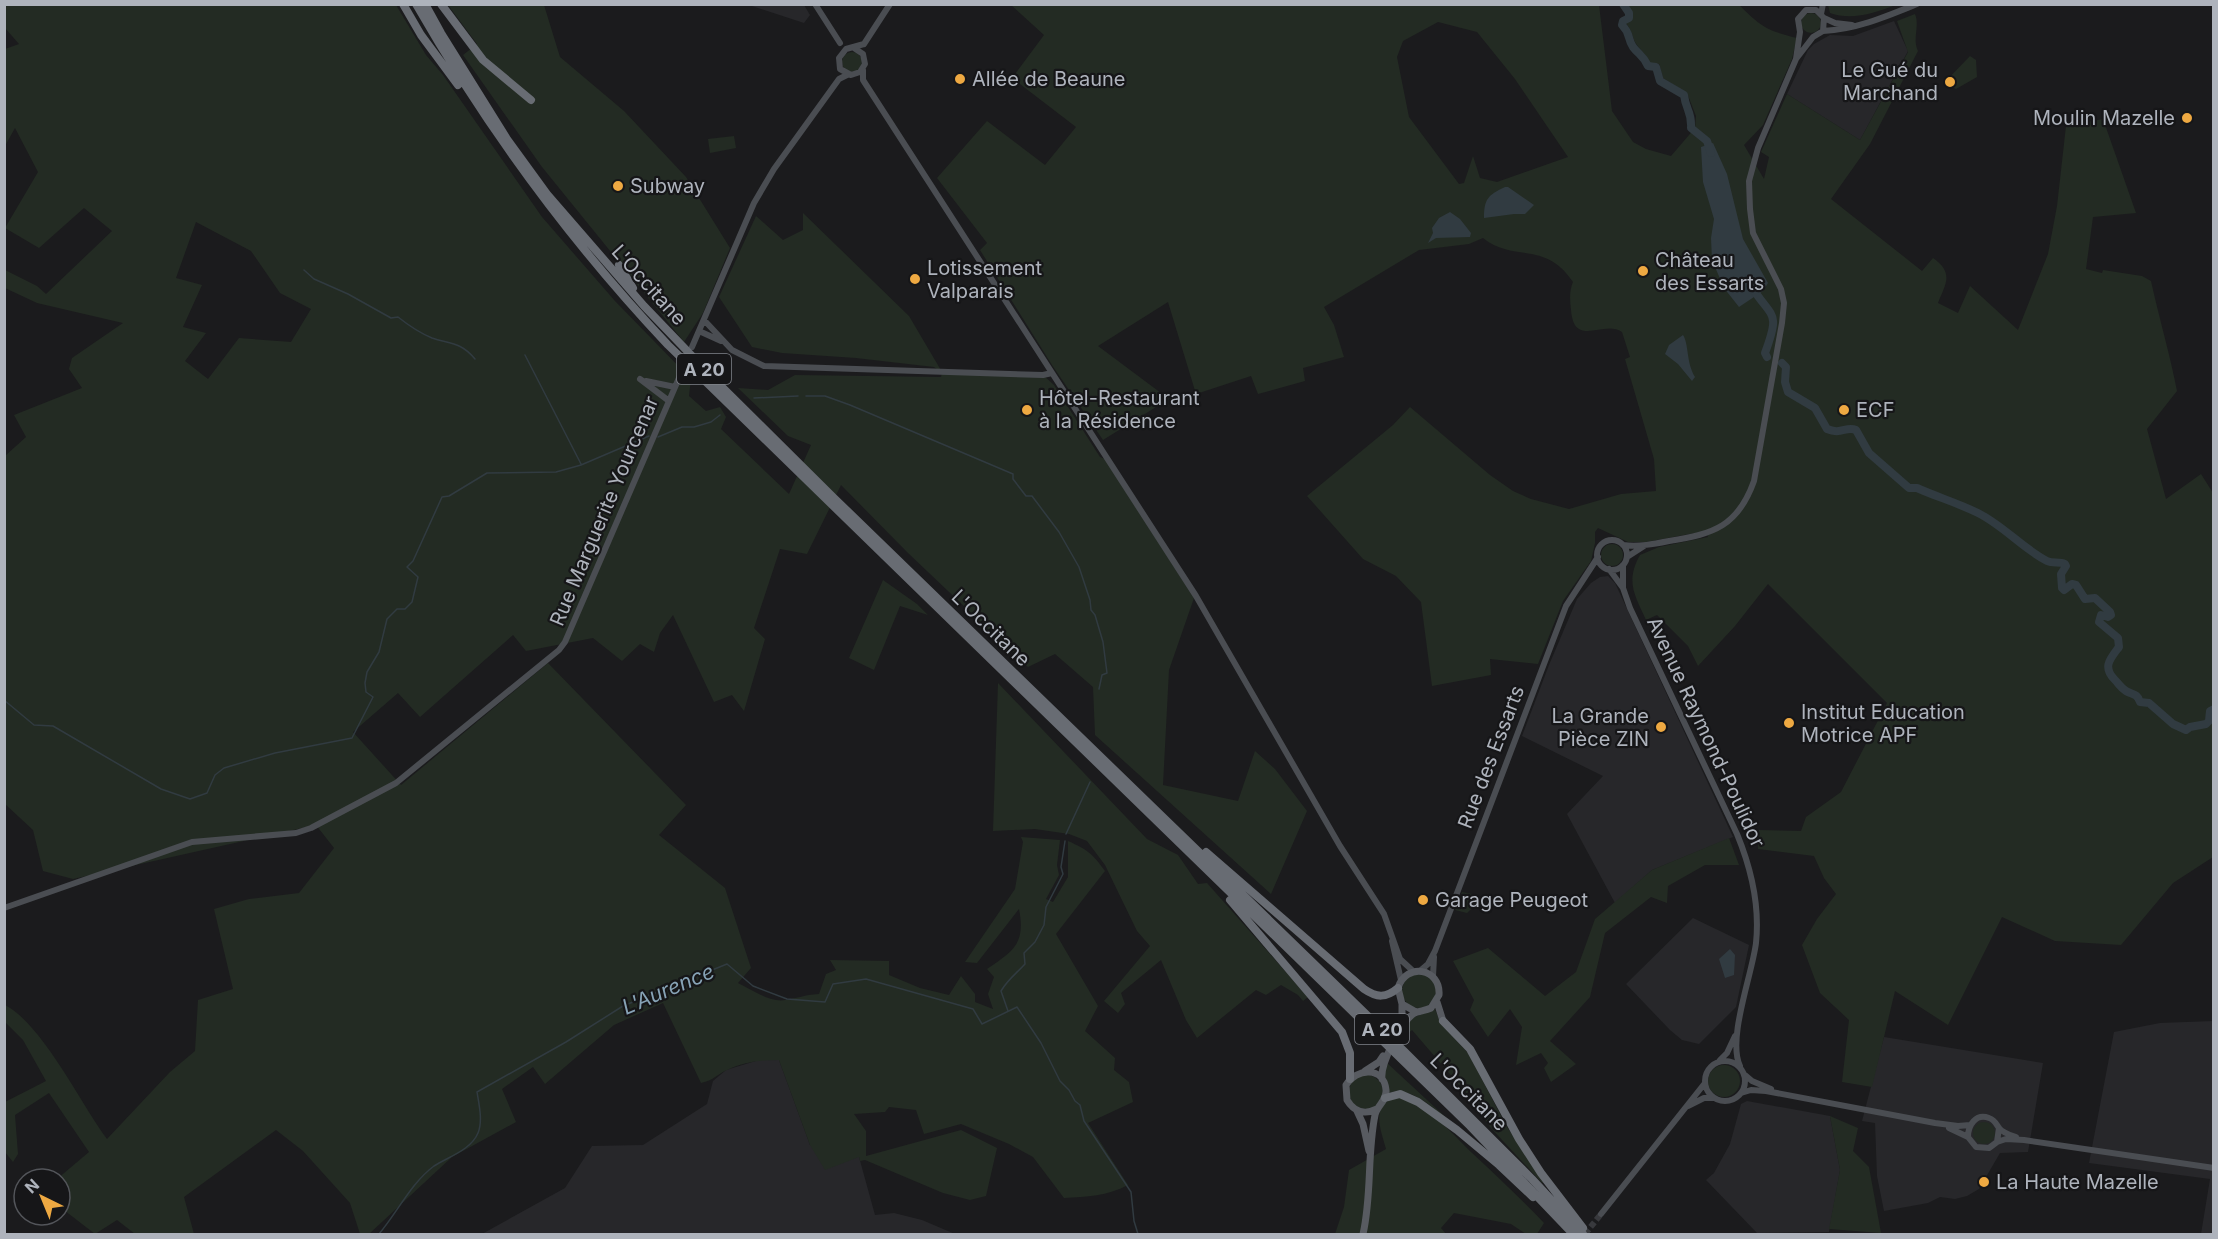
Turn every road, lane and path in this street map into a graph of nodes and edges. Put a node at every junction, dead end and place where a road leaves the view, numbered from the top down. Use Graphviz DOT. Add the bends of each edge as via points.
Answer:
graph roads {
  1 [pos="403,4"];
  2 [pos="416,4"];
  3 [pos="425,4"];
  4 [pos="441,4"];
  5 [pos="815,4"];
  6 [pos="890,4"];
  7 [pos="1823,4"];
  8 [pos="1917,4"];
  9 [pos="1812,7"];
  10 [pos="1822,16"];
  11 [pos="1857,26"];
  12 [pos="1823,31"];
  13 [pos="1800,32"];
  14 [pos="1813,37"];
  15 [pos="840,43"];
  16 [pos="864,44"];
  17 [pos="852,48"];
  18 [pos="840,54"];
  19 [pos="863,54"];
  20 [pos="1796,59"];
  21 [pos="840,69"];
  22 [pos="862,70"];
  23 [pos="851,75"];
  24 [pos="839,79"];
  25 [pos="863,80"];
  26 [pos="531,100"];
  27 [pos="486,120"];
  28 [pos="619,265"];
  29 [pos="704,320"];
  30 [pos="699,331"];
  31 [pos="672,336"];
  32 [pos="722,341"];
  33 [pos="692,347"];
  34 [pos="682,371"];
  35 [pos="1052,373"];
  36 [pos="675,387"];
  37 [pos="669,401"];
  38 [pos="1623,544"];
  39 [pos="1644,546"];
  40 [pos="1598,557"];
  41 [pos="1627,557"];
  42 [pos="1623,565"];
  43 [pos="1607,569"];
  44 [pos="1586,578"];
  45 [pos="1623,588"];
  46 [pos="1176,829"];
  47 [pos="1211,875"];
  48 [pos="4,908"];
  49 [pos="1391,931"];
  50 [pos="1435,951"];
  51 [pos="1417,971"];
  52 [pos="1433,976"];
  53 [pos="1400,984"];
  54 [pos="1437,1002"];
  55 [pos="1402,1004"];
  56 [pos="1416,1012"];
  57 [pos="1443,1021"];
  58 [pos="1399,1029"];
  59 [pos="1737,1032"];
  60 [pos="1383,1060"];
  61 [pos="1719,1061"];
  62 [pos="1740,1066"];
  63 [pos="1365,1071"];
  64 [pos="1745,1076"];
  65 [pos="1350,1079"];
  66 [pos="1382,1079"];
  67 [pos="1704,1083"];
  68 [pos="1741,1094"];
  69 [pos="1789,1094"];
  70 [pos="1385,1098"];
  71 [pos="1713,1098"];
  72 [pos="1687,1106"];
  73 [pos="1377,1109"];
  74 [pos="1357,1111"];
  75 [pos="1935,1123"];
  76 [pos="1970,1125"];
  77 [pos="1999,1128"];
  78 [pos="1968,1137"];
  79 [pos="2024,1140"];
  80 [pos="1997,1142"];
  81 [pos="1370,1159"];
  82 [pos="2214,1168"];
  83 [pos="1601,1214"];
  84 [pos="1567,1227"];
  85 [pos="1363,1234"];
  86 [pos="1573,1234"];
  87 [pos="1582,1234"];
  88 [pos="1587,1234"];
  1 -- 27 [label="highway" via="481,119"];
  2 -- 27 [label="highway, L'Occitane / A 20"];
  3 -- 31 [label="highway, L'Occitane / A 20" via="480,97 548,194"];
  4 -- 26 [label="highway" via="483,60"];
  5 -- 15 [label="main road"];
  6 -- 16 [label="main road"];
  7 -- 10 [label="main road"];
  8 -- 11 [label="main road"];
  9 -- 10 [label="main road"];
  9 -- 13 [label="main road" via="1798,19"];
  10 -- 11 [label="main road" via="1835,23"];
  10 -- 12 [label="main road"];
  11 -- 12 [label="main road"];
  12 -- 14 [label="main road"];
  13 -- 14 [label="main road"];
  13 -- 20 [label="main road"];
  14 -- 20 [label="main road"];
  15 -- 17 [label="main road"];
  15 -- 18 [label="main road"];
  16 -- 17 [label="main road"];
  16 -- 19 [label="main road"];
  17 -- 18 [label="main road"];
  17 -- 19 [label="main road"];
  18 -- 21 [label="main road"];
  19 -- 22 [label="main road"];
  20 -- 39 [label="main road" via="1758,148 1749,181 1753,233 1775,273 1784,303 1754,481 1745,504 1719,528 1692,538"];
  21 -- 23 [label="main road"];
  21 -- 24 [label="main road"];
  22 -- 23 [label="main road"];
  22 -- 25 [label="main road"];
  23 -- 24 [label="main road"];
  23 -- 25 [label="main road"];
  24 -- 29 [label="main road" via="754,203"];
  25 -- 35 [label="main road"];
  27 -- 47 [label="highway, L'Occitane / A 20" via="558,219 668,345"];
  28 -- 31 [label="highway"];
  29 -- 30 [label="main road"];
  29 -- 32 [label="main road"];
  30 -- 32 [label="main road"];
  30 -- 33 [label="main road"];
  31 -- 46 [label="highway, L'Occitane / A 20"];
  32 -- 35 [label="main road" via="748,359 774,367"];
  34 -- 36 [label="main road, Rue Marguerite Yourcenar"];
  35 -- 49 [label="main road" via="1196,596"];
  36 -- 37 [label="main road, Rue Marguerite Yourcenar"];
  36 -- 37 [label="main road" via="640,379"];
  37 -- 48 [label="main road, Rue Marguerite Yourcenar" via="565,642 396,783 296,833 192,842"];
  38 -- 39 [label="main road"];
  38 -- 40 [label="main road" via="1605,542"];
  38 -- 41 [label="main road"];
  39 -- 41 [label="main road"];
  40 -- 43 [label="main road"];
  40 -- 44 [label="main road, Rue des Essarts"];
  41 -- 42 [label="main road"];
  42 -- 43 [label="main road"];
  42 -- 45 [label="main road, Avenue Raymond-Poulidor"];
  43 -- 44 [label="main road"];
  43 -- 45 [label="main road, Avenue Raymond-Poulidor"];
  44 -- 50 [label="main road, Rue des Essarts" via="1566,606"];
  45 -- 59 [label="main road, Avenue Raymond-Poulidor" via="1749,866 1755,897 1756,943"];
  46 -- 53 [label="highway" via="1364,989 1380,996"];
  46 -- 87 [label="highway, L'Occitane / A 20" via="1533,1179"];
  47 -- 65 [label="highway" via="1342,1032 1350,1053"];
  47 -- 84 [label="highway, L'Occitane / A 20" via="1470,1126"];
  49 -- 51 [label="main road" via="1400,959"];
  49 -- 53 [label="main road"];
  50 -- 51 [label="main road"];
  50 -- 52 [label="main road"];
  51 -- 52 [label="main road"];
  51 -- 53 [label="main road"];
  52 -- 54 [label="main road" via="1440,990"];
  53 -- 55 [label="main road"];
  54 -- 56 [label="main road" via="1426,1011"];
  54 -- 57 [label="main road"];
  55 -- 56 [label="main road"];
  55 -- 58 [label="main road"];
  56 -- 58 [label="main road"];
  57 -- 88 [label="highway" via="1470,1049 1519,1139"];
  58 -- 60 [label="main road"];
  59 -- 61 [label="main road, Avenue Raymond-Poulidor"];
  59 -- 62 [label="main road, Avenue Raymond-Poulidor" via="1735,1049"];
  60 -- 63 [label="main road"];
  60 -- 66 [label="main road"];
  61 -- 62 [label="main road" via="1728,1060"];
  61 -- 67 [label="main road" via="1709,1067"];
  62 -- 64 [label="main road"];
  63 -- 65 [label="main road"];
  63 -- 66 [label="main road"];
  64 -- 68 [label="main road"];
  64 -- 69 [label="main road"];
  65 -- 74 [label="main road" via="1345,1096"];
  66 -- 70 [label="main road"];
  67 -- 71 [label="main road"];
  67 -- 72 [label="main road"];
  68 -- 69 [label="main road" via="1756,1089"];
  68 -- 71 [label="main road" via="1724,1101"];
  69 -- 75 [label="main road"];
  70 -- 73 [label="main road"];
  70 -- 84 [label="highway" via="1400,1094 1418,1102 1499,1165"];
  71 -- 72 [label="main road"];
  72 -- 83 [label="main road"];
  73 -- 74 [label="main road"];
  73 -- 81 [label="main road"];
  74 -- 81 [label="main road"];
  75 -- 76 [label="main road"];
  75 -- 78 [label="main road"];
  76 -- 77 [label="main road" via="1985,1117"];
  76 -- 78 [label="main road"];
  77 -- 79 [label="main road"];
  77 -- 80 [label="main road"];
  78 -- 80 [label="main road" via="1981,1149"];
  79 -- 80 [label="main road"];
  79 -- 82 [label="main road"];
  81 -- 85 [label="main road"];
  84 -- 86 [label="highway, L'Occitane / A 20"];
}
